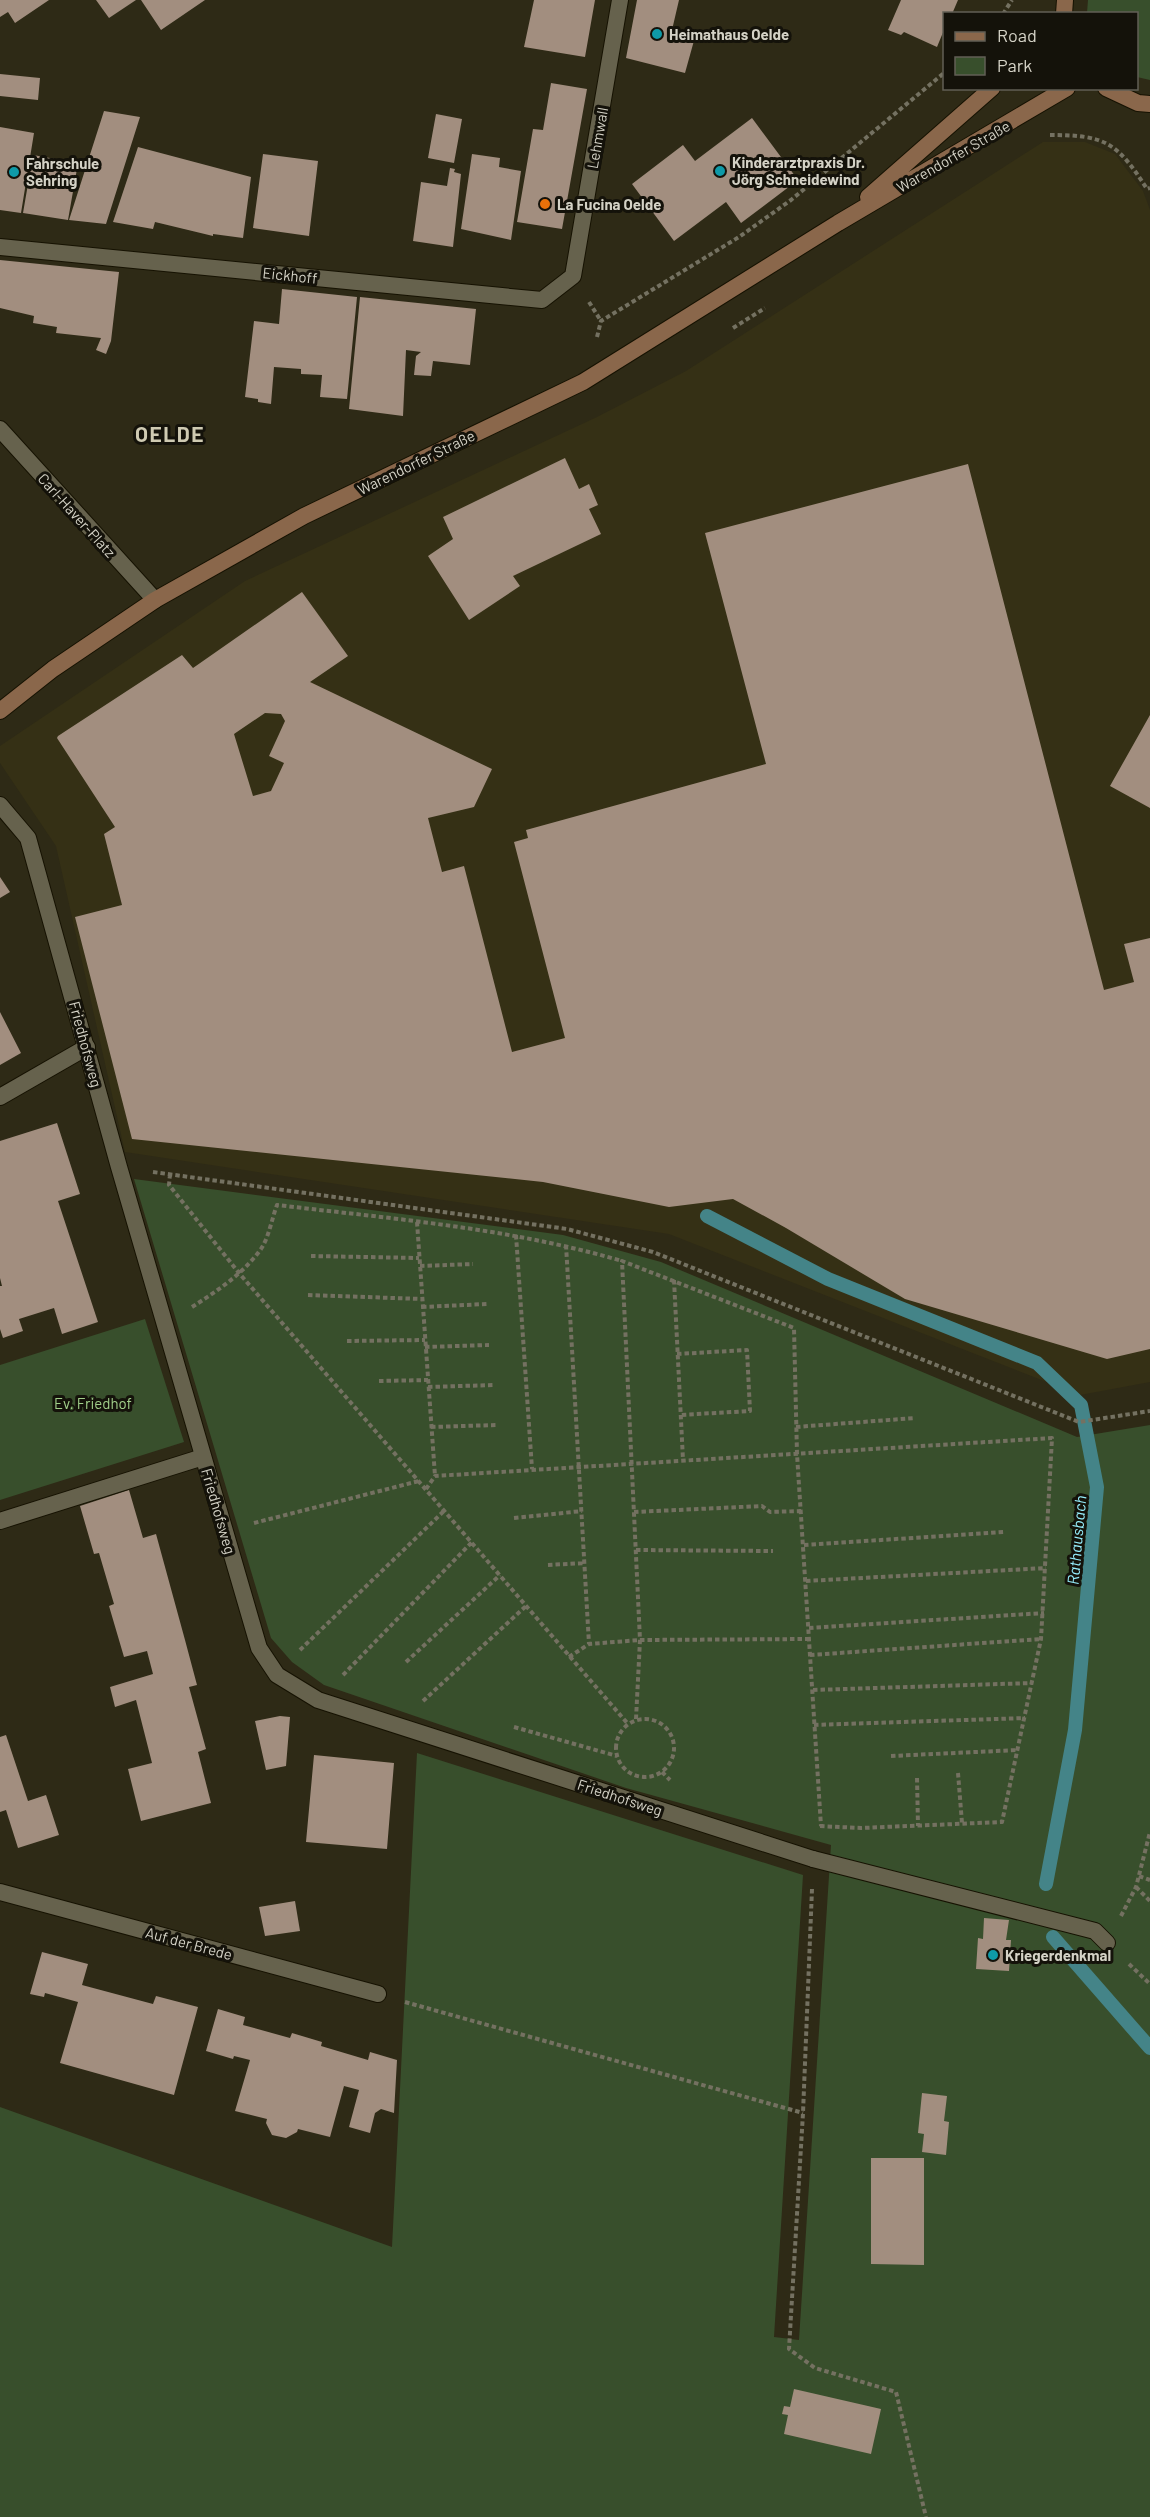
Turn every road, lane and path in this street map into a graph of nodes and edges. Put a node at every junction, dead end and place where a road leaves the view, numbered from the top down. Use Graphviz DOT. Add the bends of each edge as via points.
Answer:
graph roads {
  1 [pos="620,0"];
  2 [pos="943,76"];
  3 [pos="990,90"];
  4 [pos="1064,90"];
  5 [pos="1110,90"];
  6 [pos="1150,104"];
  7 [pos="1042,135"];
  8 [pos="1150,188"];
  9 [pos="838,223"];
  10 [pos="0,247"];
  11 [pos="573,276"];
  12 [pos="583,382"];
  13 [pos="0,429"];
  14 [pos="155,600"];
  15 [pos="0,711"];
  16 [pos="0,805"];
  17 [pos="87,1047"];
  18 [pos="0,1097"];
  19 [pos="120,1167"];
  20 [pos="170,1174"];
  21 [pos="417,1222"];
  22 [pos="516,1235"];
  23 [pos="566,1245"];
  24 [pos="311,1256"];
  25 [pos="419,1258"];
  26 [pos="622,1261"];
  27 [pos="473,1264"];
  28 [pos="420,1266"];
  29 [pos="239,1273"];
  30 [pos="674,1280"];
  31 [pos="308,1295"];
  32 [pos="422,1299"];
  33 [pos="487,1304"];
  34 [pos="422,1307"];
  35 [pos="184,1313"];
  36 [pos="425,1340"];
  37 [pos="348,1341"];
  38 [pos="489,1345"];
  39 [pos="425,1347"];
  40 [pos="677,1354"];
  41 [pos="428,1380"];
  42 [pos="379,1381"];
  43 [pos="494,1385"];
  44 [pos="428,1387"];
  45 [pos="1150,1411"];
  46 [pos="680,1415"];
  47 [pos="915,1418"];
  48 [pos="496,1425"];
  49 [pos="431,1427"];
  50 [pos="796,1427"];
  51 [pos="797,1454"];
  52 [pos="203,1457"];
  53 [pos="682,1460"];
  54 [pos="631,1464"];
  55 [pos="580,1467"];
  56 [pos="532,1470"];
  57 [pos="435,1476"];
  58 [pos="419,1481"];
  59 [pos="426,1489"];
  60 [pos="445,1510"];
  61 [pos="582,1511"];
  62 [pos="801,1511"];
  63 [pos="634,1512"];
  64 [pos="514,1518"];
  65 [pos="0,1521"];
  66 [pos="251,1524"];
  67 [pos="1004,1532"];
  68 [pos="472,1542"];
  69 [pos="804,1545"];
  70 [pos="636,1550"];
  71 [pos="772,1551"];
  72 [pos="585,1563"];
  73 [pos="548,1565"];
  74 [pos="1046,1568"];
  75 [pos="500,1575"];
  76 [pos="806,1581"];
  77 [pos="526,1606"];
  78 [pos="1044,1613"];
  79 [pos="810,1628"];
  80 [pos="809,1639"];
  81 [pos="1041,1639"];
  82 [pos="640,1640"];
  83 [pos="294,1644"];
  84 [pos="589,1644"];
  85 [pos="810,1655"];
  86 [pos="569,1657"];
  87 [pos="406,1662"];
  88 [pos="350,1681"];
  89 [pos="1032,1683"];
  90 [pos="813,1690"];
  91 [pos="433,1705"];
  92 [pos="1025,1718"];
  93 [pos="636,1719"];
  94 [pos="502,1724"];
  95 [pos="628,1724"];
  96 [pos="814,1725"];
  97 [pos="1018,1750"];
  98 [pos="617,1756"];
  99 [pos="891,1756"];
  100 [pos="958,1773"];
  101 [pos="917,1778"];
  102 [pos="962,1824"];
  103 [pos="821,1826"];
  104 [pos="918,1826"];
  105 [pos="861,1828"];
  106 [pos="1150,1832"];
  107 [pos="813,1859"];
  108 [pos="1139,1876"];
  109 [pos="1150,1880"];
  110 [pos="1136,1887"];
  111 [pos="0,1892"];
  112 [pos="1150,1901"];
  113 [pos="1101,1937"];
  114 [pos="378,1994"];
  115 [pos="803,2113"];
  116 [pos="925,2516"];
  1 -- 11 [label="street, Lehmwall"];
  2 -- 12 [label="path" via="791,200 739,237 601,321"];
  3 -- 9 [label="main road, Warendorfer Straße"];
  4 -- 9 [label="main road, Warendorfer Straße"];
  5 -- 6 [label="main road" via="1138,103"];
  7 -- 8 [label="path" via="1083,135 1119,150"];
  9 -- 12 [label="main road, Warendorfer Straße"];
  10 -- 11 [label="street, Eickhoff" via="543,300"];
  12 -- 14 [label="main road, Warendorfer Straße" via="304,516"];
  13 -- 14 [label="street, Carl-Haver-Platz"];
  14 -- 15 [label="main road, Warendorfer Straße" via="53,669"];
  16 -- 17 [label="street, Friedhofsweg" via="28,838"];
  17 -- 18 [label="street"];
  17 -- 19 [label="street, Friedhofsweg"];
  19 -- 20 [label="path"];
  19 -- 52 [label="street, Friedhofsweg"];
  20 -- 29 [label="path" via="169,1185"];
  20 -- 45 [label="path" via="567,1228 653,1252 1079,1422"];
  21 -- 22 [label="path"];
  21 -- 25 [label="path"];
  21 -- 29 [label="path" via="277,1205 262,1248"];
  22 -- 23 [label="path"];
  22 -- 56 [label="path"];
  23 -- 26 [label="path"];
  23 -- 55 [label="path"];
  24 -- 25 [label="path"];
  25 -- 28 [label="path"];
  26 -- 30 [label="path"];
  26 -- 54 [label="path"];
  27 -- 28 [label="path"];
  28 -- 32 [label="path"];
  29 -- 35 [label="path"];
  29 -- 58 [label="path"];
  30 -- 40 [label="path"];
  30 -- 50 [label="path" via="794,1328"];
  31 -- 32 [label="path"];
  32 -- 34 [label="path"];
  33 -- 34 [label="path"];
  34 -- 36 [label="path"];
  36 -- 37 [label="path"];
  36 -- 39 [label="path"];
  38 -- 39 [label="path"];
  39 -- 41 [label="path"];
  40 -- 46 [label="path"];
  40 -- 46 [label="path" via="747,1350 750,1411"];
  41 -- 42 [label="path"];
  41 -- 44 [label="path"];
  43 -- 44 [label="path"];
  44 -- 49 [label="path"];
  46 -- 53 [label="path"];
  47 -- 50 [label="path"];
  48 -- 49 [label="path"];
  49 -- 57 [label="path"];
  50 -- 51 [label="path"];
  51 -- 53 [label="path"];
  51 -- 62 [label="path"];
  51 -- 74 [label="path" via="1052,1438"];
  52 -- 65 [label="street"];
  52 -- 107 [label="street, Friedhofsweg" via="259,1648 277,1675 318,1700"];
  53 -- 54 [label="path"];
  54 -- 55 [label="path"];
  54 -- 63 [label="path"];
  55 -- 56 [label="path"];
  55 -- 61 [label="path"];
  56 -- 57 [label="path"];
  57 -- 59 [label="path"];
  58 -- 59 [label="path"];
  58 -- 66 [label="path"];
  59 -- 60 [label="path"];
  60 -- 68 [label="path"];
  60 -- 83 [label="path" via="301,1652"];
  61 -- 64 [label="path"];
  61 -- 72 [label="path"];
  62 -- 63 [label="path" via="770,1512 762,1506"];
  62 -- 69 [label="path"];
  63 -- 70 [label="path"];
  67 -- 69 [label="path"];
  68 -- 75 [label="path"];
  68 -- 88 [label="path" via="340,1678"];
  69 -- 76 [label="path"];
  70 -- 71 [label="path"];
  70 -- 82 [label="path"];
  72 -- 73 [label="path"];
  72 -- 84 [label="path"];
  74 -- 76 [label="path"];
  74 -- 78 [label="path"];
  75 -- 77 [label="path"];
  75 -- 87 [label="path"];
  76 -- 79 [label="path"];
  77 -- 86 [label="path"];
  77 -- 91 [label="path" via="422,1702"];
  78 -- 79 [label="path"];
  78 -- 81 [label="path"];
  79 -- 80 [label="path"];
  80 -- 82 [label="path"];
  80 -- 85 [label="path"];
  81 -- 85 [label="path"];
  81 -- 89 [label="path"];
  82 -- 84 [label="path"];
  82 -- 93 [label="path"];
  84 -- 86 [label="path"];
  85 -- 90 [label="path"];
  86 -- 95 [label="path"];
  89 -- 90 [label="path"];
  89 -- 92 [label="path"];
  90 -- 96 [label="path"];
  92 -- 96 [label="path"];
  92 -- 97 [label="path"];
  93 -- 95 [label="path"];
  93 -- 98 [label="path" via="655,1719 670,1730 673,1757 662,1772 645,1777 628,1771"];
  94 -- 98 [label="path"];
  95 -- 98 [label="path" via="617,1738"];
  96 -- 103 [label="path"];
  97 -- 99 [label="path"];
  97 -- 102 [label="path" via="1002,1822"];
  100 -- 102 [label="path"];
  101 -- 104 [label="path"];
  102 -- 104 [label="path"];
  104 -- 105 [label="path"];
  106 -- 108 [label="path"];
  107 -- 113 [label="street, Friedhofsweg" via="1031,1914"];
  107 -- 115 [label="path"];
  108 -- 109 [label="path"];
  108 -- 110 [label="path"];
  110 -- 112 [label="path"];
  110 -- 113 [label="path"];
  111 -- 114 [label="street, Auf der Brede"];
  114 -- 115 [label="path"];
  115 -- 116 [label="path" via="789,2349 814,2368 896,2392"];
}
